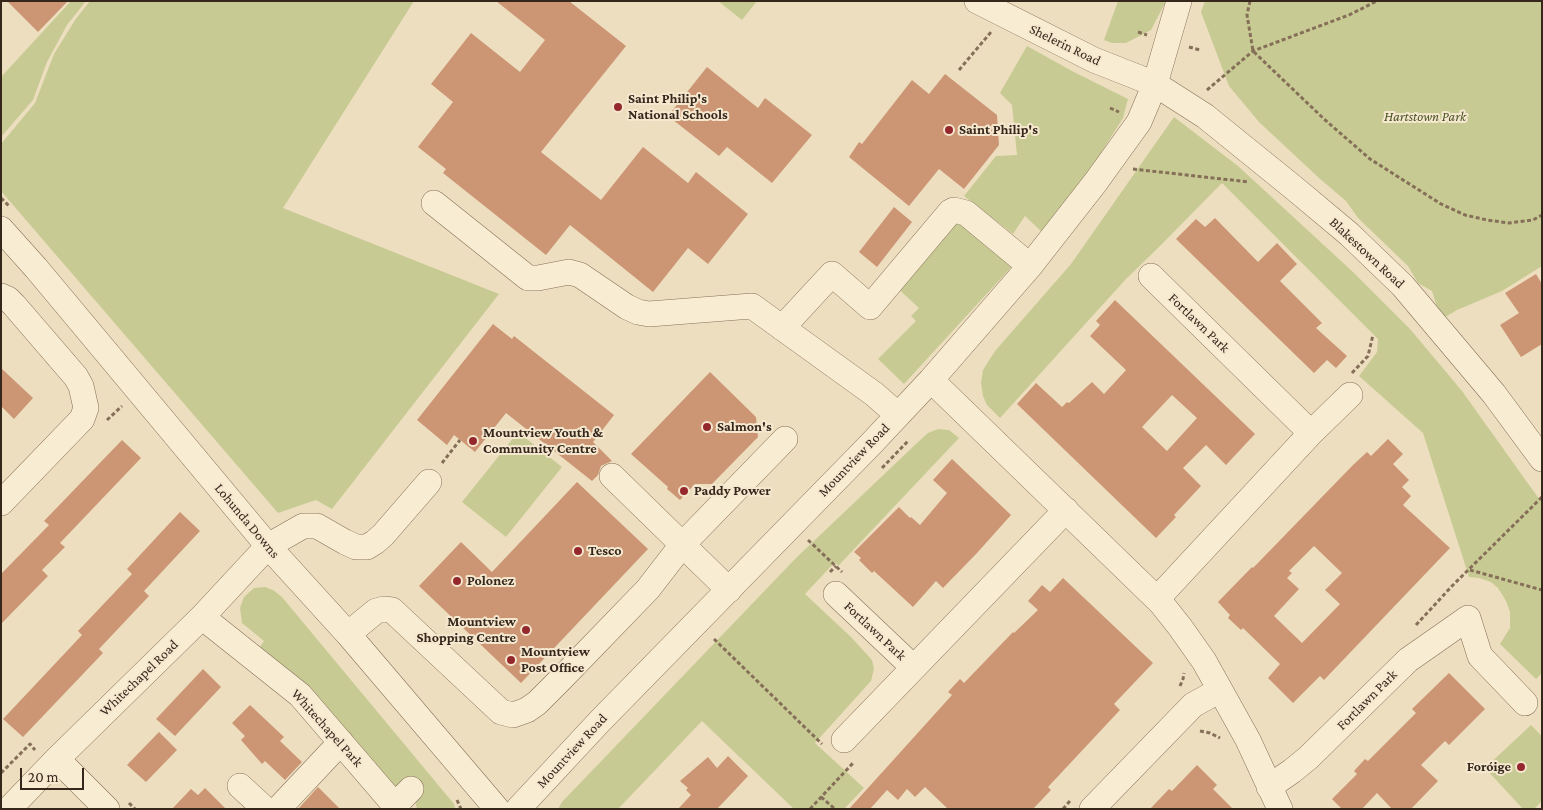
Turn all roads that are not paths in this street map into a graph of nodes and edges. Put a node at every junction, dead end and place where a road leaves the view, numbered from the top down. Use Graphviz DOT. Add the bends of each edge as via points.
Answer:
graph roads {
  1 [pos="977,1"];
  2 [pos="1179,1"];
  3 [pos="1155,84"];
  4 [pos="434,203"];
  5 [pos="1,229"];
  6 [pos="1030,266"];
  7 [pos="1151,276"];
  8 [pos="1,296"];
  9 [pos="782,328"];
  10 [pos="931,380"];
  11 [pos="1349,387"];
  12 [pos="898,415"];
  13 [pos="1312,433"];
  14 [pos="785,439"];
  15 [pos="1542,459"];
  16 [pos="612,476"];
  17 [pos="429,482"];
  18 [pos="1,503"];
  19 [pos="1066,510"];
  20 [pos="682,545"];
  21 [pos="268,546"];
  22 [pos="836,580"];
  23 [pos="728,590"];
  24 [pos="1157,599"];
  25 [pos="202,617"];
  26 [pos="348,634"];
  27 [pos="913,667"];
  28 [pos="1220,690"];
  29 [pos="1525,703"];
  30 [pos="341,742"];
  31 [pos="835,744"];
  32 [pos="48,757"];
  33 [pos="240,786"];
  34 [pos="1269,787"];
  35 [pos="401,801"];
  36 [pos="1082,804"];
  37 [pos="117,805"];
  38 [pos="9,809"];
  39 [pos="265,809"];
  40 [pos="278,809"];
  41 [pos="497,809"];
  42 [pos="518,809"];
  43 [pos="1280,809"];
  1 -- 3 [label="street, Shelerin Road" via="1094,60"];
  2 -- 3 [label="street, Mountview Road"];
  3 -- 6 [label="street, Mountview Road" via="1139,122"];
  3 -- 15 [label="street, Blakestown Road" via="1205,116 1294,188 1404,286 1494,394"];
  4 -- 9 [label="street" via="528,278 568,272 580,276 627,307 649,314 752,306"];
  5 -- 21 [label="street, Lohunda Downs"];
  6 -- 9 [label="street" via="966,213 954,210 870,308 832,274"];
  6 -- 10 [label="street, Mountview Road"];
  7 -- 13 [label="street, Fortlawn Park"];
  8 -- 18 [label="street" via="14,305 76,377 86,408 82,419"];
  9 -- 12 [label="street"];
  10 -- 12 [label="street, Mountview Road"];
  10 -- 19 [label="street"];
  11 -- 13 [label="street"];
  12 -- 23 [label="street, Mountview Road"];
  13 -- 24 [label="street"];
  14 -- 20 [label="street"];
  16 -- 20 [label="street"];
  17 -- 21 [label="street, Whitechapel Road" via="383,535 366,547 356,547 317,526 303,526"];
  19 -- 24 [label="street"];
  19 -- 27 [label="street, Fortlawn Park"];
  20 -- 23 [label="street"];
  20 -- 26 [label="street" via="648,589 537,703 513,715 501,712 489,703 392,610 376,612"];
  21 -- 25 [label="street, Whitechapel Road"];
  21 -- 26 [label="street, Lohunda Downs"];
  22 -- 27 [label="street, Fortlawn Park"];
  23 -- 42 [label="street, Mountview Road"];
  24 -- 28 [label="street" via="1180,627"];
  25 -- 30 [label="street, Whitechapel Park" via="300,696"];
  25 -- 32 [label="street, Whitechapel Road"];
  26 -- 41 [label="street, Lohunda Downs"];
  27 -- 31 [label="street, Fortlawn Park"];
  28 -- 34 [label="street"];
  28 -- 36 [label="street" via="1193,705"];
  29 -- 34 [label="street, Fortlawn Park" via="1480,656 1468,618 1408,660 1308,758"];
  30 -- 35 [label="street, Whitechapel Park"];
  30 -- 40 [label="street"];
  32 -- 37 [label="street"];
  32 -- 38 [label="street, Whitechapel Road"];
  33 -- 39 [label="street"];
  34 -- 43 [label="street"];
}
